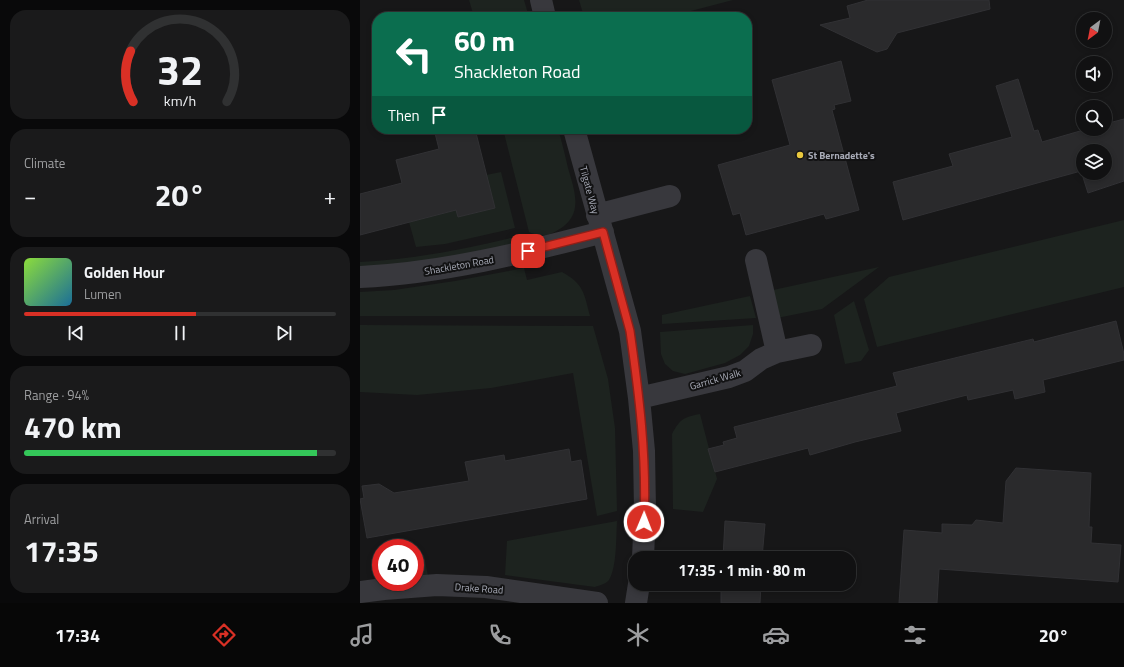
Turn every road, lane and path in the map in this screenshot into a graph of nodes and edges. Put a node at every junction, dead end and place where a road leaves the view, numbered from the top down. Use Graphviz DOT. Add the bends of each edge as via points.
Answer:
graph roads {
  1 [pos="541,0"];
  2 [pos="544,12"];
  3 [pos="575,134"];
  4 [pos="670,196"];
  5 [pos="600,223"];
  6 [pos="756,260"];
  7 [pos="360,277"];
  8 [pos="810,345"];
  9 [pos="777,352"];
  10 [pos="639,398"];
  11 [pos="642,551"];
  12 [pos="638,591"];
  13 [pos="360,592"];
  14 [pos="596,603"];
  15 [pos="636,603"];
  1 -- 2 [label="street"];
  3 -- 5 [label="street, Tilgate Way"];
  4 -- 5 [label="street, Shackleton Road"];
  5 -- 7 [label="street, Shackleton Road" via="528,251 453,267"];
  5 -- 10 [label="street, Tilgate Way" via="630,331"];
  6 -- 9 [label="street"];
  8 -- 9 [label="street, Garrick Walk"];
  9 -- 10 [label="street, Garrick Walk" via="761,358 730,377"];
  10 -- 11 [label="street, Tilgate Way" via="644,451"];
  12 -- 15 [label="street"];
  13 -- 14 [label="street, Drake Road" via="437,585 486,587"];
}
